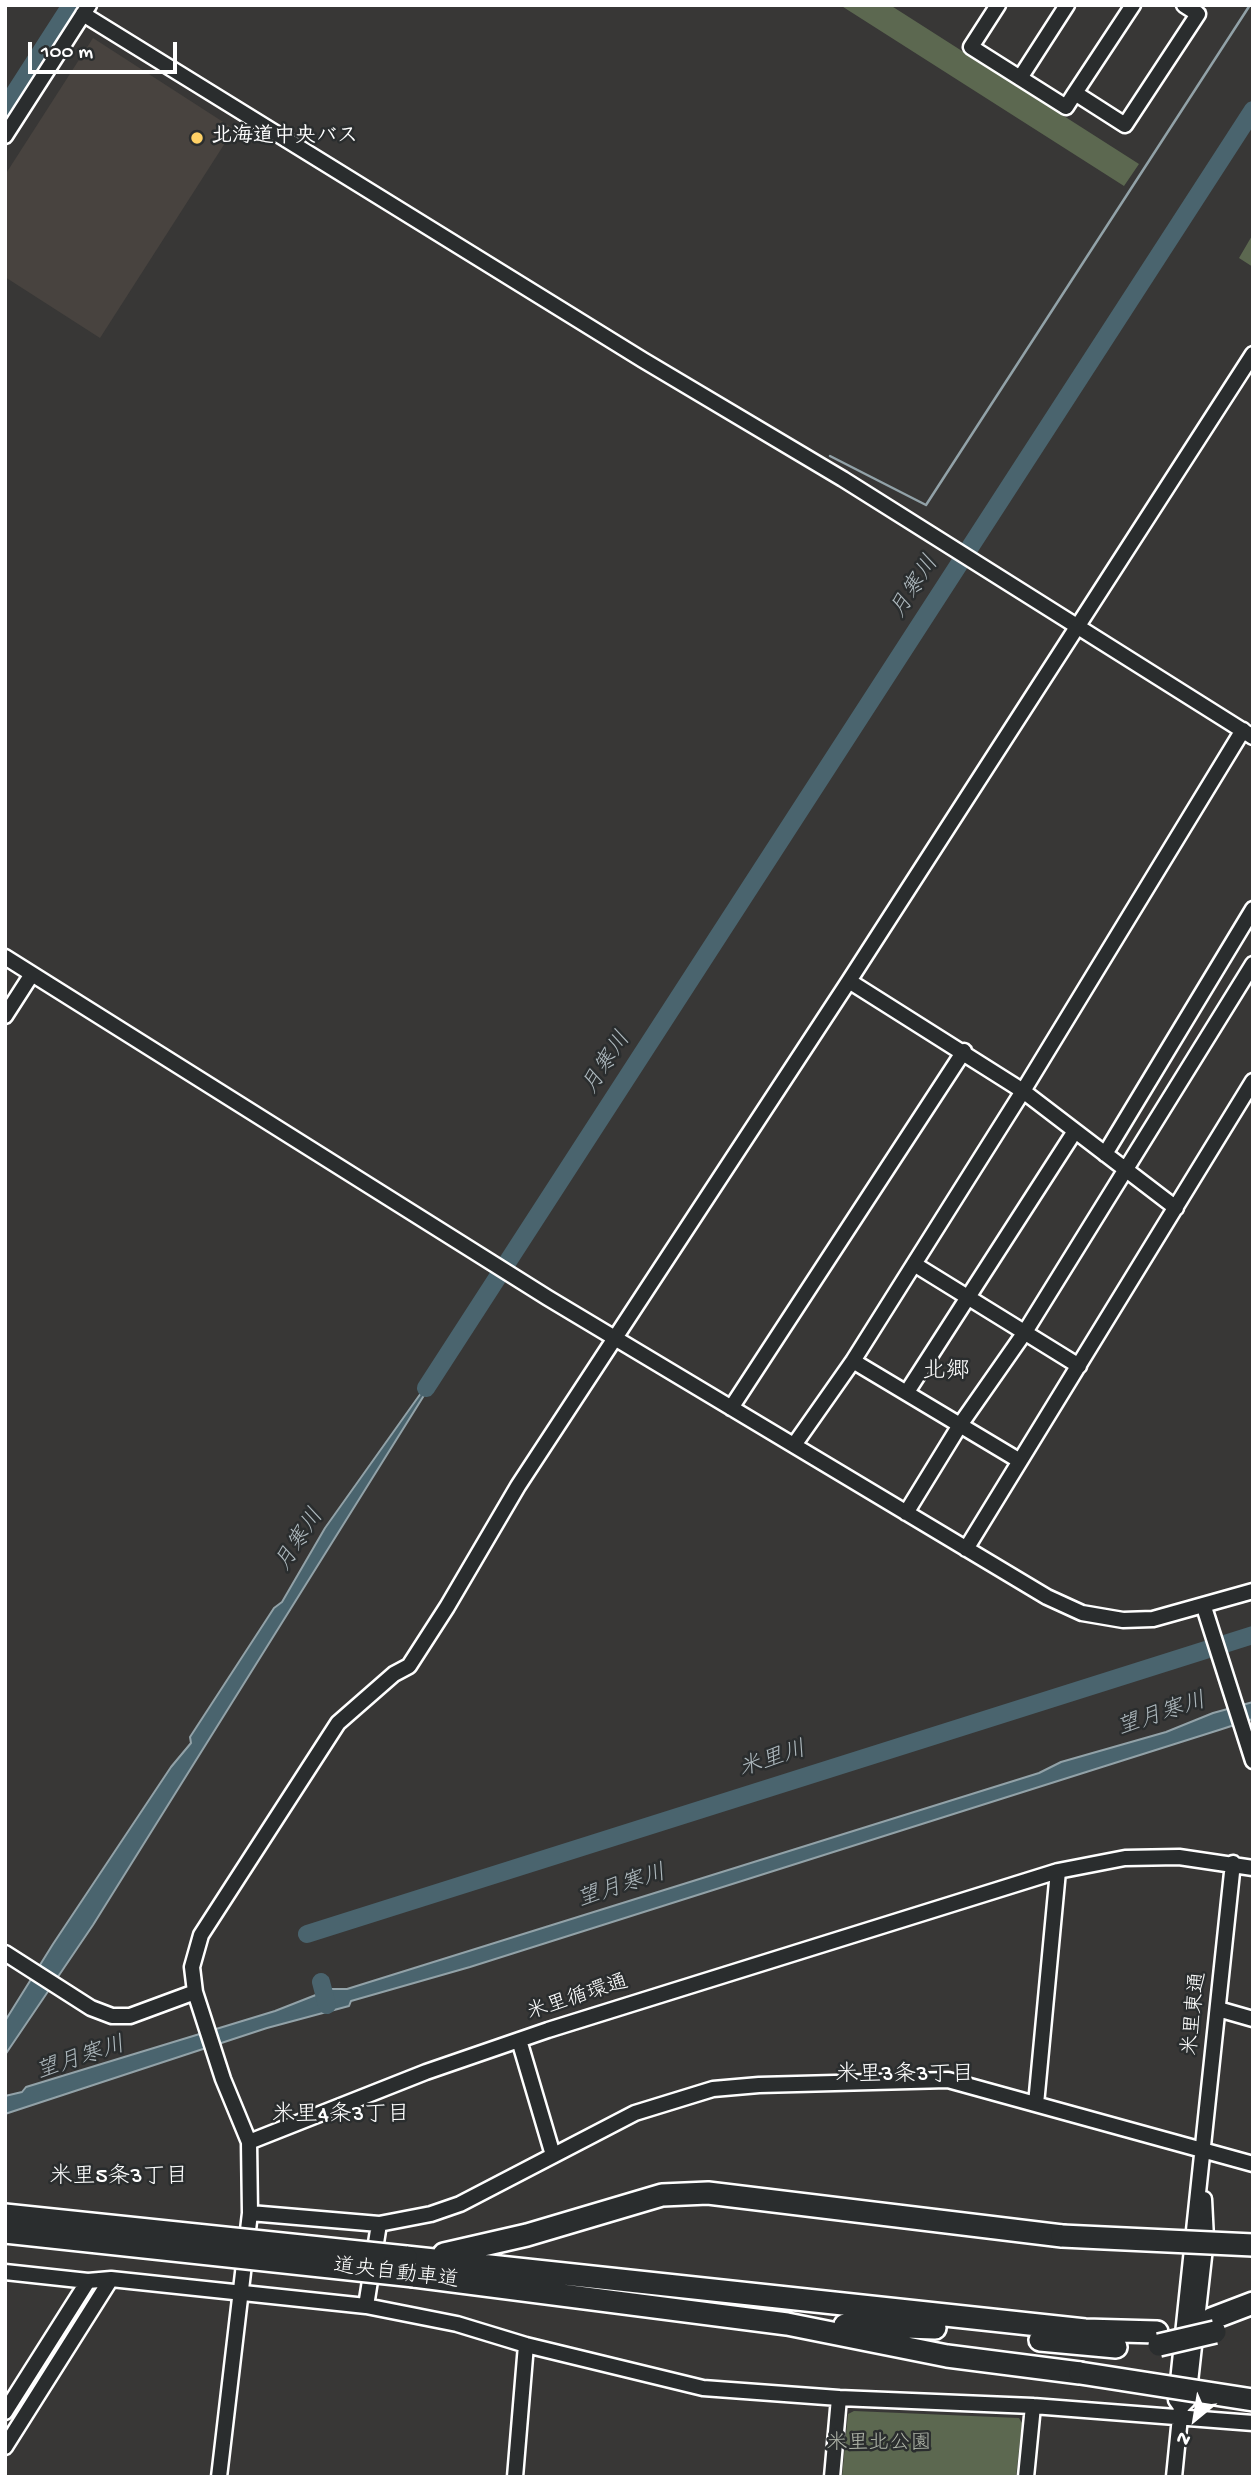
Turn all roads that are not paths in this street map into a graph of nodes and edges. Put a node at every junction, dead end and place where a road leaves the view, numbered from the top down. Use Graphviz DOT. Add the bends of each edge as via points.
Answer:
graph roads {
  1 [pos="998,5"];
  2 [pos="1067,5"];
  3 [pos="1133,5"];
  4 [pos="1184,5"];
  5 [pos="86,10"];
  6 [pos="1020,79"];
  7 [pos="1075,93"];
  8 [pos="5,136"];
  9 [pos="1253,354"];
  10 [pos="1076,625"];
  11 [pos="1248,734"];
  12 [pos="1253,909"];
  13 [pos="5,957"];
  14 [pos="1253,964"];
  15 [pos="32,974"];
  16 [pos="849,981"];
  17 [pos="5,1016"];
  18 [pos="964,1051"];
  19 [pos="1253,1081"];
  20 [pos="1023,1091"];
  21 [pos="1075,1130"];
  22 [pos="1105,1154"];
  23 [pos="1127,1170"];
  24 [pos="1176,1208"];
  25 [pos="914,1264"];
  26 [pos="968,1297"];
  27 [pos="1025,1332"];
  28 [pos="614,1338"];
  29 [pos="853,1361"];
  30 [pos="1079,1366"];
  31 [pos="907,1392"];
  32 [pos="731,1408"];
  33 [pos="960,1426"];
  34 [pos="794,1445"];
  35 [pos="1020,1461"];
  36 [pos="906,1513"];
  37 [pos="966,1549"];
  38 [pos="1253,1591"];
  39 [pos="1204,1607"];
  40 [pos="1251,1756"];
  41 [pos="1233,1863"];
  42 [pos="1253,1868"];
  43 [pos="1058,1871"];
  44 [pos="11,1956"];
  45 [pos="197,1998"];
  46 [pos="1218,2009"];
  47 [pos="1253,2019"];
  48 [pos="519,2040"];
  49 [pos="1036,2104"];
  50 [pos="249,2142"];
  51 [pos="1203,2150"];
  52 [pos="553,2155"];
  53 [pos="1253,2164"];
  54 [pos="250,2213"];
  55 [pos="5,2216"];
  56 [pos="379,2224"];
  57 [pos="5,2232"];
  58 [pos="1069,2237"];
  59 [pos="1253,2245"];
  60 [pos="1253,2258"];
  61 [pos="413,2264"];
  62 [pos="5,2272"];
  63 [pos="111,2279"];
  64 [pos="88,2281"];
  65 [pos="239,2293"];
  66 [pos="1253,2303"];
  67 [pos="366,2306"];
  68 [pos="1253,2317"];
  69 [pos="787,2324"];
  70 [pos="1213,2326"];
  71 [pos="1158,2338"];
  72 [pos="526,2345"];
  73 [pos="1080,2373"];
  74 [pos="1253,2388"];
  75 [pos="839,2398"];
  76 [pos="1253,2400"];
  77 [pos="1033,2406"];
  78 [pos="1181,2412"];
  79 [pos="5,2413"];
  80 [pos="1253,2423"];
  81 [pos="5,2446"];
  82 [pos="219,2477"];
  83 [pos="516,2477"];
  84 [pos="832,2477"];
  85 [pos="1027,2477"];
  86 [pos="1174,2477"];
  1 -- 6 [label="street" via="971,47"];
  2 -- 6 [label="street"];
  3 -- 7 [label="street"];
  4 -- 7 [label="street" via="1198,14 1125,125"];
  5 -- 8 [label="street"];
  5 -- 10 [label="street"];
  6 -- 7 [label="street" via="1066,107"];
  9 -- 10 [label="street"];
  10 -- 11 [label="street"];
  10 -- 16 [label="street"];
  11 -- 20 [label="street"];
  12 -- 22 [label="street"];
  13 -- 15 [label="street"];
  14 -- 23 [label="street"];
  15 -- 17 [label="street"];
  15 -- 28 [label="street"];
  16 -- 18 [label="street"];
  16 -- 28 [label="street"];
  18 -- 20 [label="street"];
  18 -- 32 [label="street"];
  19 -- 24 [label="street"];
  20 -- 21 [label="street"];
  20 -- 25 [label="street"];
  21 -- 22 [label="street"];
  21 -- 26 [label="street"];
  22 -- 23 [label="street"];
  23 -- 24 [label="street"];
  23 -- 27 [label="street"];
  24 -- 30 [label="street"];
  25 -- 26 [label="street"];
  25 -- 29 [label="street"];
  26 -- 27 [label="street"];
  26 -- 31 [label="street"];
  27 -- 30 [label="street"];
  27 -- 33 [label="street"];
  28 -- 32 [label="street"];
  28 -- 45 [label="street" via="408,1665 338,1723 201,1935 192,1967"];
  29 -- 31 [label="street"];
  29 -- 34 [label="street"];
  30 -- 35 [label="street"];
  31 -- 33 [label="street"];
  32 -- 34 [label="street"];
  33 -- 35 [label="street"];
  33 -- 36 [label="street"];
  34 -- 36 [label="street"];
  35 -- 37 [label="street"];
  36 -- 37 [label="street"];
  37 -- 39 [label="street" via="1048,1597 1104,1619 1153,1619"];
  38 -- 39 [label="street"];
  39 -- 40 [label="street"];
  41 -- 42 [label="street, 米里循環通"];
  41 -- 43 [label="street, 米里循環通" via="1125,1858"];
  41 -- 46 [label="street, 米里東通"];
  43 -- 48 [label="street, 米里循環通"];
  43 -- 49 [label="street"];
  44 -- 45 [label="street" via="91,2008 112,2016 130,2016"];
  45 -- 50 [label="street"];
  46 -- 47 [label="street"];
  46 -- 51 [label="street, 米里東通"];
  48 -- 50 [label="street, 米里循環通"];
  48 -- 52 [label="street"];
  49 -- 51 [label="street"];
  49 -- 52 [label="street" via="948,2080 713,2089 635,2113"];
  50 -- 54 [label="street"];
  51 -- 53 [label="street"];
  51 -- 78 [label="street, 米里東通" via="1176,2400"];
  52 -- 56 [label="street" via="460,2204"];
  54 -- 56 [label="street"];
  54 -- 65 [label="street"];
  55 -- 61 [label="highway, 道央自動車道, bridge"];
  56 -- 67 [label="street"];
  57 -- 61 [label="highway, 道央自動車道, bridge"];
  58 -- 59 [label="highway, bridge"];
  58 -- 60 [label="highway, bridge" via="1148,2250"];
  58 -- 61 [label="highway" via="697,2194 662,2195"];
  61 -- 69 [label="highway, 道央自動車道"];
  61 -- 71 [label="highway"];
  62 -- 64 [label="street"];
  63 -- 64 [label="street"];
  63 -- 65 [label="street"];
  63 -- 81 [label="street"];
  64 -- 79 [label="street"];
  65 -- 67 [label="street"];
  65 -- 82 [label="street"];
  66 -- 70 [label="highway"];
  67 -- 72 [label="street" via="457,2324"];
  68 -- 70 [label="highway"];
  69 -- 71 [label="highway" via="928,2328 1084,2345"];
  69 -- 73 [label="highway" via="947,2356"];
  70 -- 71 [label="highway"];
  72 -- 75 [label="street" via="703,2388"];
  72 -- 83 [label="street"];
  73 -- 74 [label="highway, bridge"];
  73 -- 76 [label="highway, bridge"];
  75 -- 77 [label="street"];
  75 -- 84 [label="street"];
  77 -- 78 [label="street"];
  77 -- 85 [label="street"];
  78 -- 80 [label="street"];
  78 -- 86 [label="street, 米里東通"];
}
